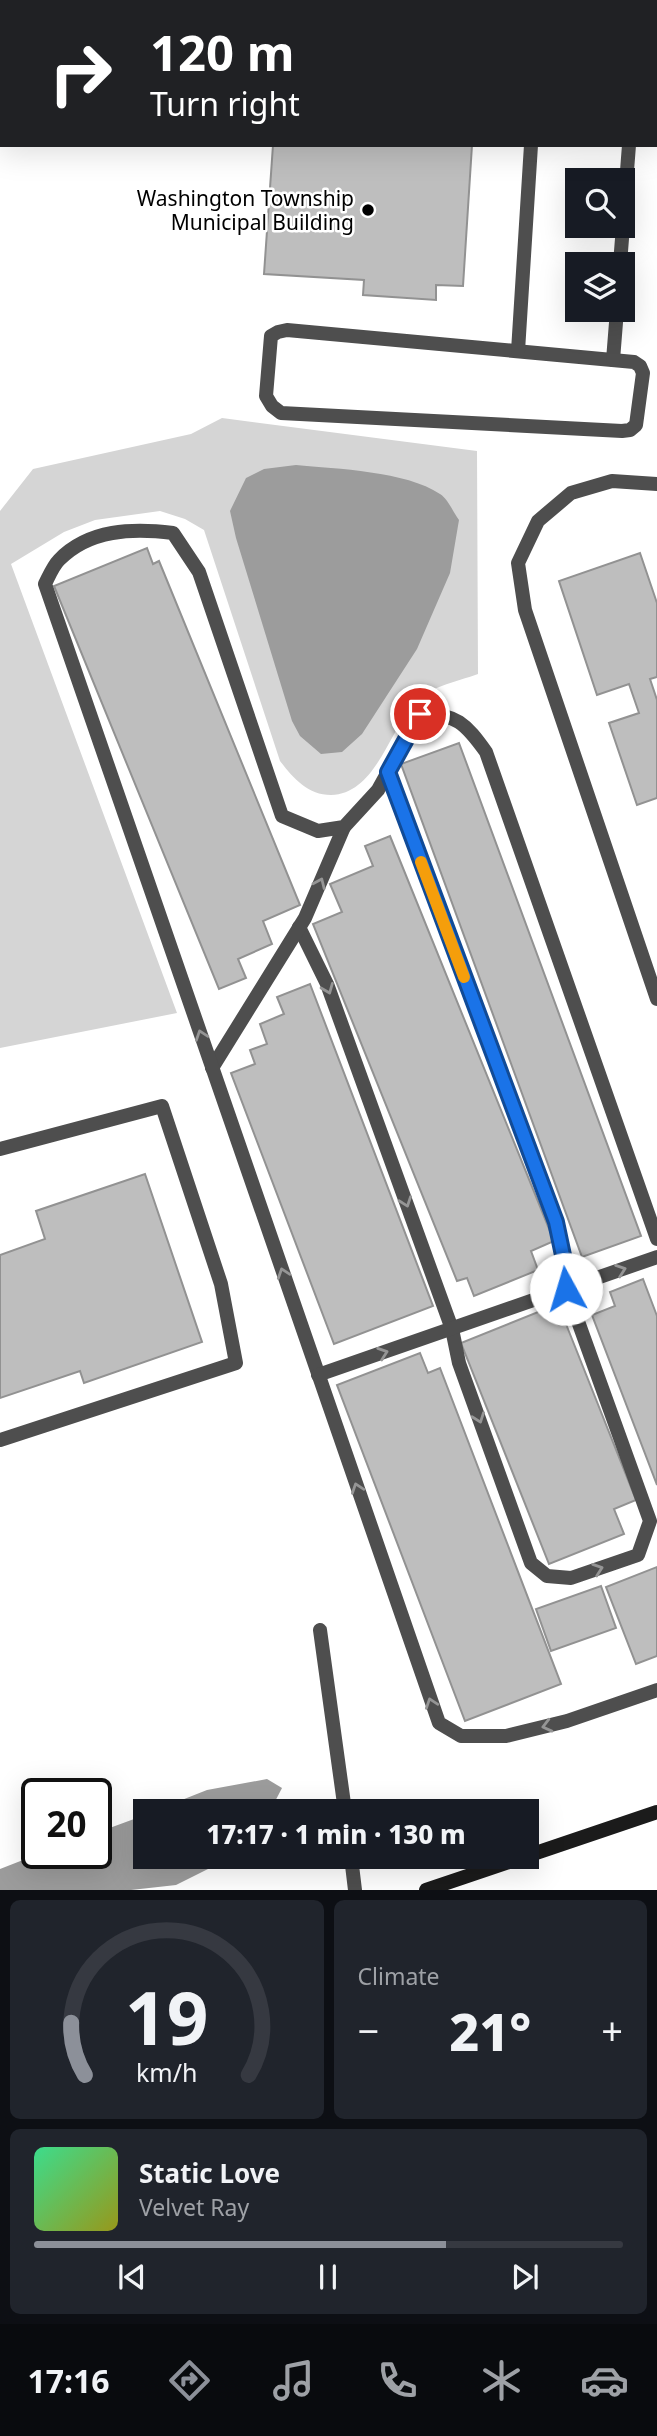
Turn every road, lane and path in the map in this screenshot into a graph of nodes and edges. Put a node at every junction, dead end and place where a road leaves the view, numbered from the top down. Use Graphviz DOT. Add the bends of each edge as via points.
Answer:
graph roads {
  1 [pos="531,147"];
  2 [pos="629,147"];
  3 [pos="627,168"];
  4 [pos="616,322"];
  5 [pos="518,352"];
  6 [pos="613,360"];
  7 [pos="657,484"];
  8 [pos="388,772"];
  9 [pos="344,827"];
  10 [pos="299,927"];
  11 [pos="657,999"];
  12 [pos="212,1068"];
  13 [pos="0,1149"];
  14 [pos="657,1239"];
  15 [pos="657,1257"];
  16 [pos="566,1289"];
  17 [pos="452,1329"];
  18 [pos="318,1375"];
  19 [pos="0,1440"];
  20 [pos="320,1630"];
  21 [pos="657,1690"];
  22 [pos="343,1799"];
  23 [pos="657,1812"];
  24 [pos="539,1851"];
  25 [pos="352,1869"];
  26 [pos="487,1869"];
  27 [pos="355,1890"];
  28 [pos="426,1890"];
  1 -- 5 [label="lane"];
  2 -- 3 [label="lane"];
  4 -- 6 [label="lane"];
  5 -- 6 [label="lane"];
  5 -- 6 [label="lane" via="287,330 271,336 266,396 281,413 630,430 639,413 643,373 634,362"];
  7 -- 11 [label="lane" via="611,481 571,493 538,521 518,563 525,610"];
  8 -- 9 [label="lane"];
  8 -- 14 [label="lane" via="420,714 442,713 467,725 486,752"];
  8 -- 16 [label="lane" via="556,1222"];
  10 -- 9 [label="lane, one-way"];
  12 -- 9 [label="lane, one-way" via="45,584 58,561 90,537 141,529 173,533 199,572 282,816 318,831"];
  10 -- 12 [label="lane"];
  10 -- 17 [label="lane, one-way" via="327,984"];
  18 -- 12 [label="lane, one-way"];
  13 -- 19 [label="lane" via="162,1106 221,1284 236,1363"];
  16 -- 15 [label="lane, one-way"];
  16 -- 17 [label="lane"];
  17 -- 16 [label="lane, one-way" via="459,1363 531,1563 547,1576 571,1578 638,1555 650,1521"];
  18 -- 17 [label="lane, one-way"];
  21 -- 18 [label="lane, one-way" via="506,1736 461,1736 439,1723"];
  20 -- 22 [label="lane"];
  23 -- 24 [label="main road"];
  25 -- 27 [label="lane"];
  26 -- 28 [label="main road"];
}
